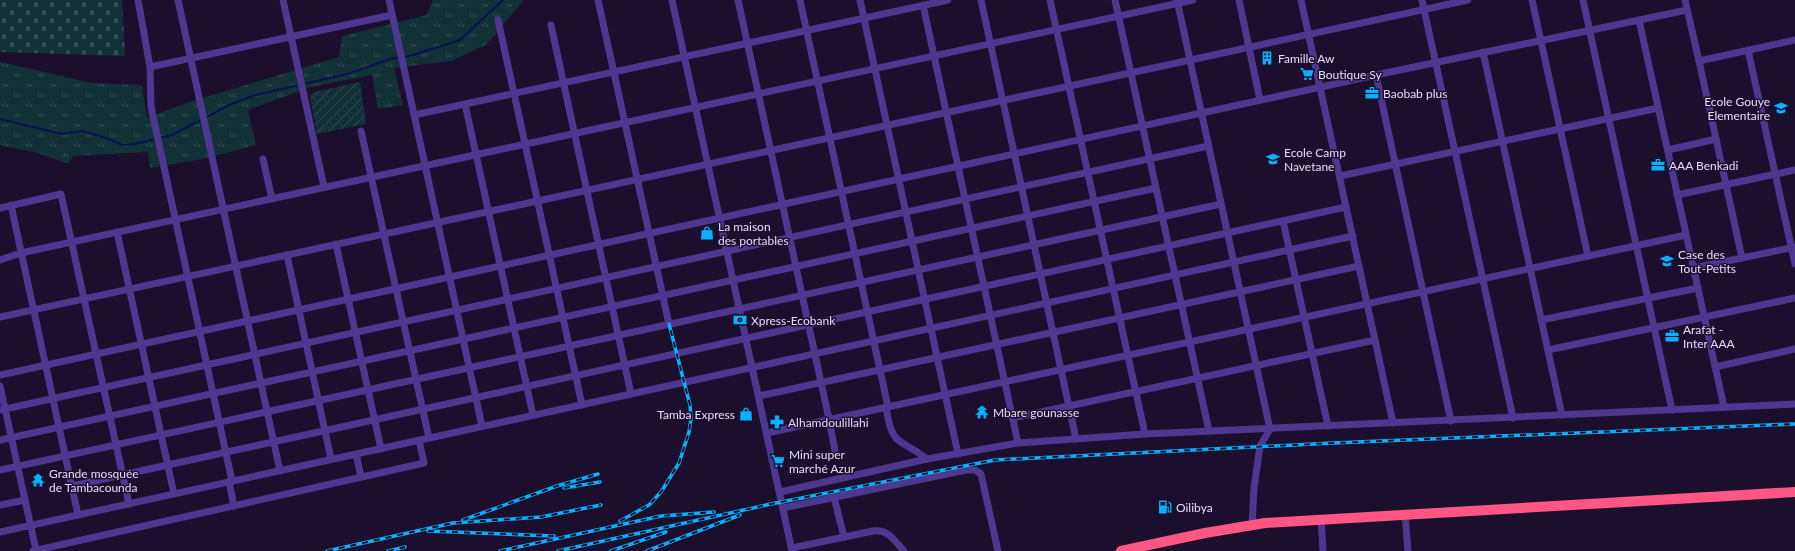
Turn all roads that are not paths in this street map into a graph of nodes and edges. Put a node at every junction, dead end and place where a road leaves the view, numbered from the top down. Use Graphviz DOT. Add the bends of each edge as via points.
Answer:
graph roads {
  1 [pos="138,0"];
  2 [pos="178,0"];
  3 [pos="283,0"];
  4 [pos="389,0"];
  5 [pos="598,0"];
  6 [pos="672,0"];
  7 [pos="738,0"];
  8 [pos="800,0"];
  9 [pos="860,0"];
  10 [pos="948,0"];
  11 [pos="981,0"];
  12 [pos="1050,0"];
  13 [pos="1115,0"];
  14 [pos="1193,0"];
  15 [pos="1239,0"];
  16 [pos="1301,0"];
  17 [pos="1422,0"];
  18 [pos="1468,0"];
  19 [pos="1532,0"];
  20 [pos="1583,0"];
  21 [pos="1685,0"];
  22 [pos="1177,2"];
  23 [pos="923,5"];
  24 [pos="1424,9"];
  25 [pos="1687,10"];
  26 [pos="392,15"];
  27 [pos="1119,16"];
  28 [pos="863,18"];
  29 [pos="498,20"];
  30 [pos="1639,20"];
  31 [pos="551,25"];
  32 [pos="1057,29"];
  33 [pos="806,30"];
  34 [pos="1590,30"];
  35 [pos="1309,34"];
  36 [pos="291,37"];
  37 [pos="1541,40"];
  38 [pos="1795,40"];
  39 [pos="747,43"];
  40 [pos="990,44"];
  41 [pos="1249,47"];
  42 [pos="1748,50"];
  43 [pos="1483,52"];
  44 [pos="934,56"];
  45 [pos="685,57"];
  46 [pos="190,58"];
  47 [pos="1190,60"];
  48 [pos="1699,61"];
  49 [pos="1435,62"];
  50 [pos="150,67"];
  51 [pos="874,69"];
  52 [pos="614,72"];
  53 [pos="1131,73"];
  54 [pos="1376,75"];
  55 [pos="817,81"];
  56 [pos="564,83"];
  57 [pos="1069,86"];
  58 [pos="1320,87"];
  59 [pos="514,94"];
  60 [pos="758,94"];
  61 [pos="1003,100"];
  62 [pos="1260,100"];
  63 [pos="465,104"];
  64 [pos="696,107"];
  65 [pos="1658,108"];
  66 [pos="946,112"];
  67 [pos="1201,113"];
  68 [pos="414,115"];
  69 [pos="1609,118"];
  70 [pos="625,122"];
  71 [pos="887,125"];
  72 [pos="1142,126"];
  73 [pos="1560,129"];
  74 [pos="361,131"];
  75 [pos="575,133"];
  76 [pos="830,138"];
  77 [pos="1716,139"];
  78 [pos="1080,140"];
  79 [pos="1502,141"];
  80 [pos="525,144"];
  81 [pos="1208,146"];
  82 [pos="771,150"];
  83 [pos="1668,150"];
  84 [pos="1455,152"];
  85 [pos="476,154"];
  86 [pos="1014,154"];
  87 [pos="263,159"];
  88 [pos="1150,159"];
  89 [pos="708,164"];
  90 [pos="1395,164"];
  91 [pos="425,166"];
  92 [pos="958,166"];
  93 [pos="1795,170"];
  94 [pos="1088,173"];
  95 [pos="1775,174"];
  96 [pos="1340,176"];
  97 [pos="372,177"];
  98 [pos="637,179"];
  99 [pos="898,179"];
  100 [pos="1726,185"];
  101 [pos="324,187"];
  102 [pos="1022,187"];
  103 [pos="1156,188"];
  104 [pos="587,190"];
  105 [pos="841,192"];
  106 [pos="1677,195"];
  107 [pos="272,198"];
  108 [pos="965,199"];
  109 [pos="537,201"];
  110 [pos="1094,202"];
  111 [pos="782,204"];
  112 [pos="1221,204"];
  113 [pos="11,206"];
  114 [pos="1346,207"];
  115 [pos="0,208"];
  116 [pos="223,209"];
  117 [pos="488,211"];
  118 [pos="906,212"];
  119 [pos="1028,216"];
  120 [pos="1162,217"];
  121 [pos="720,218"];
  122 [pos="175,220"];
  123 [pos="1283,221"];
  124 [pos="437,222"];
  125 [pos="848,225"];
  126 [pos="971,228"];
  127 [pos="1100,230"];
  128 [pos="117,232"];
  129 [pos="649,233"];
  130 [pos="1227,233"];
  131 [pos="384,234"];
  132 [pos="1686,235"];
  133 [pos="1353,236"];
  134 [pos="790,238"];
  135 [pos="912,241"];
  136 [pos="72,242"];
  137 [pos="336,244"];
  138 [pos="599,244"];
  139 [pos="1034,245"];
  140 [pos="1637,245"];
  141 [pos="1168,246"];
  142 [pos="1793,247"];
  143 [pos="1290,250"];
  144 [pos="727,251"];
  145 [pos="21,253"];
  146 [pos="287,254"];
  147 [pos="855,254"];
  148 [pos="549,255"];
  149 [pos="1588,256"];
  150 [pos="977,257"];
  151 [pos="1742,258"];
  152 [pos="1106,259"];
  153 [pos="0,260"];
  154 [pos="1234,262"];
  155 [pos="1795,264"];
  156 [pos="235,266"];
  157 [pos="500,266"];
  158 [pos="1359,266"];
  159 [pos="656,267"];
  160 [pos="796,267"];
  161 [pos="1530,268"];
  162 [pos="1693,268"];
  163 [pos="918,270"];
  164 [pos="1040,274"];
  165 [pos="1175,275"];
  166 [pos="187,276"];
  167 [pos="448,277"];
  168 [pos="606,278"];
  169 [pos="1483,279"];
  170 [pos="734,280"];
  171 [pos="1296,280"];
  172 [pos="861,282"];
  173 [pos="984,286"];
  174 [pos="556,288"];
  175 [pos="1113,288"];
  176 [pos="1698,288"];
  177 [pos="129,289"];
  178 [pos="396,289"];
  179 [pos="1240,292"];
  180 [pos="1423,292"];
  181 [pos="802,295"];
  182 [pos="663,296"];
  183 [pos="84,298"];
  184 [pos="1795,298"];
  185 [pos="348,299"];
  186 [pos="508,299"];
  187 [pos="924,299"];
  188 [pos="1649,299"];
  189 [pos="1047,303"];
  190 [pos="1181,304"];
  191 [pos="1367,304"];
  192 [pos="612,307"];
  193 [pos="33,309"];
  194 [pos="740,309"];
  195 [pos="299,310"];
  196 [pos="456,310"];
  197 [pos="867,312"];
  198 [pos="990,315"];
  199 [pos="0,316"];
  200 [pos="1704,316"];
  201 [pos="563,317"];
  202 [pos="1304,317"];
  203 [pos="1119,318"];
  204 [pos="1541,320"];
  205 [pos="247,321"];
  206 [pos="404,322"];
  207 [pos="669,324"];
  208 [pos="809,325"];
  209 [pos="514,328"];
  210 [pos="931,328"];
  211 [pos="1248,329"];
  212 [pos="1654,329"];
  213 [pos="199,332"];
  214 [pos="355,332"];
  215 [pos="1053,332"];
  216 [pos="618,335"];
  217 [pos="746,338"];
  218 [pos="463,339"];
  219 [pos="1375,340"];
  220 [pos="874,341"];
  221 [pos="1190,342"];
  222 [pos="306,343"];
  223 [pos="141,344"];
  224 [pos="996,344"];
  225 [pos="569,346"];
  226 [pos="1795,349"];
  227 [pos="1548,350"];
  228 [pos="410,351"];
  229 [pos="96,354"];
  230 [pos="255,354"];
  231 [pos="815,354"];
  232 [pos="1312,354"];
  233 [pos="1128,355"];
  234 [pos="520,356"];
  235 [pos="937,357"];
  236 [pos="362,361"];
  237 [pos="206,364"];
  238 [pos="45,365"];
  239 [pos="625,365"];
  240 [pos="1256,366"];
  241 [pos="753,367"];
  242 [pos="1715,367"];
  243 [pos="469,368"];
  244 [pos="880,369"];
  245 [pos="1061,369"];
  246 [pos="312,372"];
  247 [pos="0,375"];
  248 [pos="576,376"];
  249 [pos="148,377"];
  250 [pos="1198,378"];
  251 [pos="416,379"];
  252 [pos="821,382"];
  253 [pos="1005,382"];
  254 [pos="261,383"];
  255 [pos="0,386"];
  256 [pos="527,386"];
  257 [pos="103,387"];
  258 [pos="368,390"];
  259 [pos="1135,392"];
  260 [pos="213,394"];
  261 [pos="631,394"];
  262 [pos="945,394"];
  263 [pos="759,396"];
  264 [pos="52,398"];
  265 [pos="475,398"];
  266 [pos="318,400"];
  267 [pos="1795,404"];
  268 [pos="582,405"];
  269 [pos="155,406"];
  270 [pos="1069,406"];
  271 [pos="887,407"];
  272 [pos="1724,408"];
  273 [pos="2,409"];
  274 [pos="423,409"];
  275 [pos="1672,410"];
  276 [pos="267,412"];
  277 [pos="533,415"];
  278 [pos="1562,415"];
  279 [pos="110,416"];
  280 [pos="1012,418"];
  281 [pos="1513,418"];
  282 [pos="829,419"];
  283 [pos="374,420"];
  284 [pos="1451,421"];
  285 [pos="219,422"];
  286 [pos="1393,423"];
  287 [pos="482,426"];
  288 [pos="1328,426"];
  289 [pos="59,427"];
  290 [pos="1270,429"];
  291 [pos="325,431"];
  292 [pos="1209,431"];
  293 [pos="767,433"];
  294 [pos="1144,434"];
  295 [pos="161,435"];
  296 [pos="11,438"];
  297 [pos="429,438"];
  298 [pos="1076,439"];
  299 [pos="0,440"];
  300 [pos="419,440"];
  301 [pos="274,442"];
  302 [pos="1018,443"];
  303 [pos="116,444"];
  304 [pos="381,449"];
  305 [pos="835,451"];
  306 [pos="226,453"];
  307 [pos="356,454"];
  308 [pos="958,454"];
  309 [pos="65,456"];
  310 [pos="331,459"];
  311 [pos="927,459"];
  312 [pos="167,465"];
  313 [pos="18,466"];
  314 [pos="0,470"];
  315 [pos="280,471"];
  316 [pos="122,475"];
  317 [pos="361,477"];
  318 [pos="230,482"];
  319 [pos="72,486"];
  320 [pos="780,492"];
  321 [pos="1795,492"];
  322 [pos="174,494"];
  323 [pos="834,497"];
  324 [pos="25,500"];
  325 [pos="129,504"];
  326 [pos="0,505"];
  327 [pos="234,506"];
  328 [pos="783,508"];
  329 [pos="1405,514"];
  330 [pos="78,515"];
  331 [pos="1321,519"];
  332 [pos="1252,524"];
  333 [pos="30,525"];
  334 [pos="0,532"];
  335 [pos="844,537"];
  336 [pos="792,549"];
  337 [pos="34,551"];
  338 [pos="904,551"];
  339 [pos="998,551"];
  340 [pos="1121,551"];
  341 [pos="1324,551"];
  342 [pos="1408,551"];
  1 -- 50 [label="street"];
  2 -- 46 [label="street"];
  3 -- 36 [label="street"];
  4 -- 26 [label="street"];
  5 -- 52 [label="street"];
  6 -- 45 [label="street"];
  7 -- 39 [label="street"];
  8 -- 33 [label="street"];
  9 -- 28 [label="street"];
  10 -- 23 [label="street"];
  11 -- 40 [label="street"];
  12 -- 32 [label="street"];
  13 -- 27 [label="street"];
  14 -- 22 [label="street"];
  15 -- 41 [label="street"];
  16 -- 35 [label="street"];
  17 -- 24 [label="street"];
  18 -- 24 [label="street"];
  19 -- 37 [label="street"];
  20 -- 34 [label="street"];
  21 -- 25 [label="street"];
  22 -- 27 [label="street"];
  22 -- 47 [label="street"];
  23 -- 28 [label="street"];
  23 -- 44 [label="street"];
  24 -- 35 [label="street"];
  24 -- 49 [label="street"];
  25 -- 30 [label="street"];
  25 -- 48 [label="street"];
  26 -- 36 [label="street"];
  26 -- 68 [label="street"];
  27 -- 32 [label="street"];
  27 -- 53 [label="street"];
  28 -- 33 [label="street"];
  28 -- 51 [label="street"];
  29 -- 59 [label="street"];
  30 -- 34 [label="street"];
  30 -- 65 [label="street"];
  31 -- 56 [label="street"];
  32 -- 40 [label="street"];
  32 -- 57 [label="street"];
  33 -- 39 [label="street"];
  33 -- 55 [label="street"];
  34 -- 37 [label="street"];
  34 -- 69 [label="street"];
  35 -- 41 [label="street"];
  35 -- 58 [label="street"];
  36 -- 46 [label="street"];
  36 -- 101 [label="street"];
  37 -- 43 [label="street"];
  37 -- 73 [label="street"];
  38 -- 42 [label="street"];
  39 -- 45 [label="street"];
  39 -- 60 [label="street"];
  40 -- 44 [label="street"];
  40 -- 61 [label="street"];
  41 -- 47 [label="street"];
  41 -- 62 [label="street"];
  42 -- 48 [label="street"];
  42 -- 95 [label="street"];
  43 -- 49 [label="street"];
  43 -- 79 [label="street"];
  44 -- 51 [label="street"];
  44 -- 66 [label="street"];
  45 -- 52 [label="street"];
  45 -- 64 [label="street"];
  46 -- 50 [label="street"];
  46 -- 116 [label="street"];
  47 -- 53 [label="street"];
  47 -- 67 [label="street"];
  48 -- 77 [label="street"];
  49 -- 54 [label="street"];
  49 -- 84 [label="street"];
  50 -- 122 [label="street" via="151,107"];
  51 -- 55 [label="street"];
  51 -- 71 [label="street"];
  52 -- 56 [label="street"];
  52 -- 70 [label="street"];
  53 -- 57 [label="street"];
  53 -- 72 [label="street"];
  54 -- 58 [label="street"];
  54 -- 90 [label="street"];
  55 -- 60 [label="street"];
  55 -- 76 [label="street"];
  56 -- 59 [label="street"];
  56 -- 75 [label="street"];
  57 -- 61 [label="street"];
  57 -- 78 [label="street"];
  58 -- 62 [label="street"];
  58 -- 96 [label="street"];
  59 -- 63 [label="street"];
  59 -- 80 [label="street"];
  60 -- 64 [label="street"];
  60 -- 82 [label="street"];
  61 -- 66 [label="street"];
  61 -- 86 [label="street"];
  62 -- 67 [label="street"];
  63 -- 68 [label="street"];
  63 -- 85 [label="street"];
  64 -- 70 [label="street"];
  64 -- 89 [label="street"];
  65 -- 69 [label="street"];
  65 -- 83 [label="street"];
  66 -- 71 [label="street"];
  66 -- 92 [label="street"];
  67 -- 72 [label="street"];
  67 -- 81 [label="street"];
  68 -- 91 [label="street"];
  69 -- 73 [label="street"];
  69 -- 140 [label="street"];
  70 -- 75 [label="street"];
  70 -- 98 [label="street"];
  71 -- 76 [label="street"];
  71 -- 99 [label="street"];
  72 -- 78 [label="street"];
  72 -- 88 [label="street"];
  73 -- 79 [label="street"];
  73 -- 149 [label="street"];
  74 -- 97 [label="street"];
  75 -- 80 [label="street"];
  75 -- 104 [label="street"];
  76 -- 82 [label="street"];
  76 -- 105 [label="street"];
  77 -- 83 [label="street"];
  77 -- 100 [label="street"];
  78 -- 86 [label="street"];
  78 -- 94 [label="street"];
  79 -- 84 [label="street"];
  79 -- 161 [label="street"];
  80 -- 85 [label="street"];
  80 -- 109 [label="street"];
  81 -- 88 [label="street"];
  81 -- 112 [label="street"];
  82 -- 89 [label="street"];
  82 -- 111 [label="street"];
  83 -- 106 [label="street"];
  84 -- 90 [label="street"];
  84 -- 169 [label="street"];
  85 -- 91 [label="street"];
  85 -- 117 [label="street"];
  86 -- 92 [label="street"];
  86 -- 102 [label="street"];
  87 -- 107 [label="street"];
  88 -- 94 [label="street"];
  88 -- 103 [label="street"];
  89 -- 98 [label="street"];
  89 -- 121 [label="street"];
  90 -- 96 [label="street"];
  90 -- 180 [label="street"];
  91 -- 97 [label="street"];
  91 -- 124 [label="street"];
  92 -- 99 [label="street"];
  92 -- 108 [label="street"];
  93 -- 95 [label="street"];
  94 -- 102 [label="street"];
  94 -- 110 [label="street"];
  95 -- 100 [label="street"];
  95 -- 142 [label="street"];
  96 -- 114 [label="street"];
  97 -- 101 [label="street"];
  97 -- 131 [label="street"];
  98 -- 104 [label="street"];
  98 -- 129 [label="street"];
  99 -- 105 [label="street"];
  99 -- 118 [label="street"];
  100 -- 106 [label="street"];
  100 -- 151 [label="street"];
  101 -- 107 [label="street"];
  102 -- 108 [label="street"];
  102 -- 119 [label="street"];
  103 -- 110 [label="street"];
  103 -- 120 [label="street"];
  104 -- 109 [label="street"];
  104 -- 138 [label="street"];
  105 -- 111 [label="street"];
  105 -- 125 [label="street"];
  106 -- 132 [label="street"];
  107 -- 116 [label="street"];
  108 -- 118 [label="street"];
  108 -- 126 [label="street"];
  109 -- 117 [label="street"];
  109 -- 148 [label="street"];
  110 -- 119 [label="street"];
  110 -- 127 [label="street"];
  111 -- 121 [label="street"];
  111 -- 134 [label="street"];
  112 -- 120 [label="street"];
  112 -- 130 [label="street"];
  113 -- 115 [label="street"];
  113 -- 136 [label="street" via="61,194"];
  113 -- 145 [label="street"];
  114 -- 123 [label="street"];
  114 -- 133 [label="street"];
  116 -- 122 [label="street"];
  116 -- 156 [label="street"];
  117 -- 124 [label="street"];
  117 -- 157 [label="street"];
  118 -- 125 [label="street"];
  118 -- 135 [label="street"];
  119 -- 126 [label="street"];
  119 -- 139 [label="street"];
  120 -- 127 [label="street"];
  120 -- 141 [label="street"];
  121 -- 129 [label="street"];
  121 -- 144 [label="street"];
  122 -- 128 [label="street"];
  122 -- 166 [label="street"];
  123 -- 130 [label="street"];
  123 -- 143 [label="street"];
  124 -- 131 [label="street"];
  124 -- 167 [label="street"];
  125 -- 134 [label="street"];
  125 -- 147 [label="street"];
  126 -- 135 [label="street"];
  126 -- 150 [label="street"];
  127 -- 139 [label="street"];
  127 -- 152 [label="street"];
  128 -- 136 [label="street"];
  128 -- 177 [label="street"];
  129 -- 138 [label="street"];
  129 -- 159 [label="street"];
  130 -- 141 [label="street"];
  130 -- 154 [label="street"];
  131 -- 137 [label="street"];
  131 -- 178 [label="street"];
  132 -- 140 [label="street"];
  132 -- 162 [label="street"];
  133 -- 143 [label="street"];
  133 -- 158 [label="street"];
  134 -- 144 [label="street"];
  134 -- 160 [label="street"];
  135 -- 147 [label="street"];
  135 -- 163 [label="street"];
  136 -- 145 [label="street"];
  136 -- 183 [label="street"];
  137 -- 146 [label="street"];
  137 -- 185 [label="street"];
  138 -- 148 [label="street"];
  138 -- 168 [label="street"];
  139 -- 150 [label="street"];
  139 -- 164 [label="street"];
  140 -- 149 [label="street"];
  140 -- 188 [label="street"];
  141 -- 152 [label="street"];
  141 -- 165 [label="street"];
  142 -- 151 [label="street"];
  142 -- 155 [label="street"];
  143 -- 154 [label="street"];
  143 -- 171 [label="street"];
  144 -- 159 [label="street"];
  144 -- 170 [label="street"];
  145 -- 153 [label="street"];
  145 -- 193 [label="street"];
  146 -- 156 [label="street"];
  146 -- 195 [label="street"];
  147 -- 160 [label="street"];
  147 -- 172 [label="street"];
  148 -- 157 [label="street"];
  148 -- 174 [label="street"];
  149 -- 161 [label="street"];
  150 -- 163 [label="street"];
  150 -- 173 [label="street"];
  151 -- 162 [label="street"];
  152 -- 164 [label="street"];
  152 -- 175 [label="street"];
  154 -- 165 [label="street"];
  154 -- 179 [label="street"];
  156 -- 166 [label="street"];
  156 -- 205 [label="street"];
  157 -- 167 [label="street"];
  157 -- 186 [label="street"];
  158 -- 171 [label="street"];
  158 -- 191 [label="street"];
  159 -- 168 [label="street"];
  159 -- 182 [label="street"];
  160 -- 170 [label="street"];
  160 -- 181 [label="street"];
  161 -- 169 [label="street"];
  161 -- 204 [label="street"];
  162 -- 176 [label="street"];
  163 -- 172 [label="street"];
  163 -- 187 [label="street"];
  164 -- 173 [label="street"];
  164 -- 189 [label="street"];
  165 -- 175 [label="street"];
  165 -- 190 [label="street"];
  166 -- 177 [label="street"];
  166 -- 213 [label="street"];
  167 -- 178 [label="street"];
  167 -- 196 [label="street"];
  168 -- 174 [label="street"];
  168 -- 192 [label="street"];
  169 -- 180 [label="street"];
  169 -- 281 [label="street"];
  170 -- 182 [label="street"];
  170 -- 194 [label="street"];
  171 -- 179 [label="street"];
  171 -- 202 [label="street"];
  172 -- 181 [label="street"];
  172 -- 197 [label="street"];
  173 -- 187 [label="street"];
  173 -- 198 [label="street"];
  174 -- 186 [label="street"];
  174 -- 201 [label="street"];
  175 -- 189 [label="street"];
  175 -- 203 [label="street"];
  176 -- 188 [label="street"];
  176 -- 200 [label="street"];
  177 -- 183 [label="street"];
  177 -- 223 [label="street"];
  178 -- 185 [label="street"];
  178 -- 206 [label="street"];
  179 -- 190 [label="street"];
  179 -- 211 [label="street"];
  180 -- 191 [label="street"];
  180 -- 284 [label="street"];
  181 -- 194 [label="street"];
  181 -- 208 [label="street"];
  182 -- 192 [label="street"];
  182 -- 207 [label="street"];
  183 -- 193 [label="street"];
  183 -- 229 [label="street"];
  184 -- 200 [label="street"];
  185 -- 195 [label="street"];
  185 -- 214 [label="street"];
  186 -- 196 [label="street"];
  186 -- 209 [label="street"];
  187 -- 197 [label="street"];
  187 -- 210 [label="street"];
  188 -- 204 [label="street"];
  188 -- 212 [label="street"];
  189 -- 198 [label="street"];
  189 -- 215 [label="street"];
  190 -- 203 [label="street"];
  190 -- 221 [label="street"];
  191 -- 202 [label="street"];
  191 -- 219 [label="street"];
  192 -- 201 [label="street"];
  192 -- 216 [label="street"];
  193 -- 199 [label="street"];
  193 -- 238 [label="street"];
  194 -- 207 [label="street"];
  194 -- 217 [label="street"];
  195 -- 205 [label="street"];
  195 -- 222 [label="street"];
  196 -- 206 [label="street"];
  196 -- 218 [label="street"];
  197 -- 208 [label="street"];
  197 -- 220 [label="street"];
  198 -- 210 [label="street"];
  198 -- 224 [label="street"];
  200 -- 212 [label="street"];
  200 -- 242 [label="street"];
  201 -- 209 [label="street"];
  201 -- 225 [label="street"];
  202 -- 211 [label="street"];
  202 -- 232 [label="street"];
  203 -- 215 [label="street"];
  203 -- 233 [label="street"];
  204 -- 227 [label="street"];
  205 -- 213 [label="street"];
  205 -- 230 [label="street"];
  206 -- 214 [label="street"];
  206 -- 228 [label="street"];
  207 -- 216 [label="street"];
  208 -- 217 [label="street"];
  208 -- 231 [label="street"];
  209 -- 218 [label="street"];
  209 -- 234 [label="street"];
  210 -- 220 [label="street"];
  210 -- 235 [label="street"];
  211 -- 221 [label="street"];
  211 -- 240 [label="street"];
  212 -- 227 [label="street"];
  212 -- 275 [label="street"];
  213 -- 223 [label="street"];
  213 -- 237 [label="street"];
  214 -- 222 [label="street"];
  214 -- 236 [label="street"];
  215 -- 224 [label="street"];
  215 -- 245 [label="street"];
  216 -- 225 [label="street"];
  216 -- 239 [label="street"];
  217 -- 239 [label="street"];
  217 -- 241 [label="street"];
  218 -- 228 [label="street"];
  218 -- 243 [label="street"];
  219 -- 232 [label="street"];
  219 -- 286 [label="street"];
  220 -- 231 [label="street"];
  220 -- 244 [label="street"];
  221 -- 233 [label="street"];
  221 -- 250 [label="street"];
  222 -- 230 [label="street"];
  222 -- 246 [label="street"];
  223 -- 229 [label="street"];
  223 -- 249 [label="street"];
  224 -- 235 [label="street"];
  224 -- 253 [label="street"];
  225 -- 234 [label="street"];
  225 -- 248 [label="street"];
  226 -- 242 [label="street"];
  227 -- 278 [label="street"];
  228 -- 236 [label="street"];
  228 -- 251 [label="street"];
  229 -- 238 [label="street"];
  229 -- 257 [label="street"];
  230 -- 237 [label="street"];
  230 -- 254 [label="street"];
  231 -- 241 [label="street"];
  231 -- 252 [label="street"];
  232 -- 240 [label="street"];
  232 -- 288 [label="street"];
  233 -- 245 [label="street"];
  233 -- 259 [label="street"];
  234 -- 243 [label="street"];
  234 -- 256 [label="street"];
  235 -- 244 [label="street"];
  235 -- 262 [label="street"];
  236 -- 246 [label="street"];
  236 -- 258 [label="street"];
  237 -- 249 [label="street"];
  237 -- 260 [label="street"];
  238 -- 247 [label="street"];
  238 -- 264 [label="street"];
  239 -- 248 [label="street"];
  239 -- 261 [label="street"];
  240 -- 250 [label="street"];
  240 -- 290 [label="street"];
  241 -- 261 [label="street"];
  241 -- 263 [label="street"];
  242 -- 272 [label="street"];
  243 -- 251 [label="street"];
  243 -- 265 [label="street"];
  244 -- 252 [label="street"];
  244 -- 271 [label="street"];
  245 -- 253 [label="street"];
  245 -- 270 [label="street"];
  246 -- 254 [label="street"];
  246 -- 266 [label="street"];
  248 -- 256 [label="street"];
  248 -- 268 [label="street"];
  249 -- 257 [label="street"];
  249 -- 269 [label="street"];
  250 -- 259 [label="street"];
  250 -- 292 [label="street"];
  251 -- 258 [label="street"];
  251 -- 274 [label="street"];
  252 -- 263 [label="street"];
  252 -- 282 [label="street"];
  253 -- 262 [label="street"];
  253 -- 280 [label="street"];
  254 -- 260 [label="street"];
  254 -- 276 [label="street"];
  255 -- 273 [label="street"];
  256 -- 265 [label="street"];
  256 -- 277 [label="street"];
  257 -- 264 [label="street"];
  257 -- 279 [label="street"];
  258 -- 266 [label="street"];
  258 -- 283 [label="street"];
  259 -- 270 [label="street"];
  259 -- 294 [label="street"];
  260 -- 269 [label="street"];
  260 -- 285 [label="street"];
  261 -- 268 [label="street"];
  262 -- 271 [label="street"];
  262 -- 308 [label="street"];
  263 -- 293 [label="street"];
  264 -- 273 [label="street"];
  264 -- 289 [label="street"];
  265 -- 274 [label="street"];
  265 -- 287 [label="street"];
  266 -- 276 [label="street"];
  266 -- 291 [label="street"];
  267 -- 272 [label="street"];
  268 -- 277 [label="street"];
  269 -- 279 [label="street"];
  269 -- 295 [label="street"];
  270 -- 280 [label="street"];
  270 -- 298 [label="street"];
  271 -- 282 [label="street"];
  271 -- 311 [label="street" via="892,434 899,442"];
  272 -- 275 [label="street"];
  273 -- 296 [label="street"];
  274 -- 283 [label="street"];
  274 -- 297 [label="street"];
  275 -- 278 [label="street"];
  276 -- 285 [label="street"];
  276 -- 301 [label="street"];
  277 -- 287 [label="street"];
  278 -- 281 [label="street"];
  279 -- 289 [label="street"];
  279 -- 303 [label="street"];
  280 -- 302 [label="street"];
  281 -- 284 [label="street"];
  282 -- 293 [label="street"];
  282 -- 305 [label="street"];
  283 -- 291 [label="street"];
  283 -- 304 [label="street"];
  284 -- 286 [label="street"];
  285 -- 295 [label="street"];
  285 -- 306 [label="street"];
  286 -- 288 [label="street"];
  287 -- 297 [label="street"];
  288 -- 290 [label="street"];
  289 -- 296 [label="street"];
  289 -- 309 [label="street"];
  290 -- 292 [label="street"];
  290 -- 332 [label="street" via="1260,446"];
  291 -- 301 [label="street"];
  291 -- 310 [label="street"];
  292 -- 294 [label="street"];
  293 -- 320 [label="street"];
  294 -- 298 [label="street"];
  295 -- 303 [label="street"];
  295 -- 312 [label="street"];
  296 -- 299 [label="street"];
  296 -- 313 [label="street"];
  297 -- 300 [label="street"];
  298 -- 302 [label="street"];
  300 -- 304 [label="street"];
  300 -- 317 [label="street" via="424,463"];
  301 -- 306 [label="street"];
  301 -- 315 [label="street"];
  302 -- 308 [label="street"];
  303 -- 309 [label="street"];
  303 -- 316 [label="street"];
  304 -- 307 [label="street"];
  306 -- 312 [label="street"];
  306 -- 318 [label="street"];
  307 -- 310 [label="street"];
  307 -- 317 [label="street"];
  308 -- 311 [label="street"];
  309 -- 313 [label="street"];
  309 -- 319 [label="street"];
  310 -- 315 [label="street"];
  311 -- 320 [label="street"];
  312 -- 316 [label="street"];
  312 -- 322 [label="street"];
  313 -- 314 [label="street"];
  313 -- 324 [label="street"];
  315 -- 318 [label="street"];
  316 -- 319 [label="street"];
  316 -- 325 [label="street"];
  317 -- 327 [label="street"];
  318 -- 322 [label="street"];
  318 -- 327 [label="street"];
  319 -- 330 [label="street"];
  320 -- 328 [label="street"];
  321 -- 329 [label="highway"];
  322 -- 325 [label="street"];
  323 -- 328 [label="street"];
  323 -- 335 [label="street"];
  323 -- 339 [label="street" via="975,470 982,474"];
  324 -- 326 [label="street"];
  324 -- 333 [label="street"];
  325 -- 330 [label="street"];
  327 -- 337 [label="street"];
  328 -- 336 [label="street"];
  329 -- 331 [label="highway"];
  329 -- 342 [label="street"];
  330 -- 333 [label="street"];
  331 -- 332 [label="highway"];
  331 -- 341 [label="street"];
  332 -- 340 [label="highway"];
  333 -- 334 [label="street"];
  333 -- 337 [label="street"];
  335 -- 336 [label="street"];
  335 -- 338 [label="street" via="882,530"];
}
